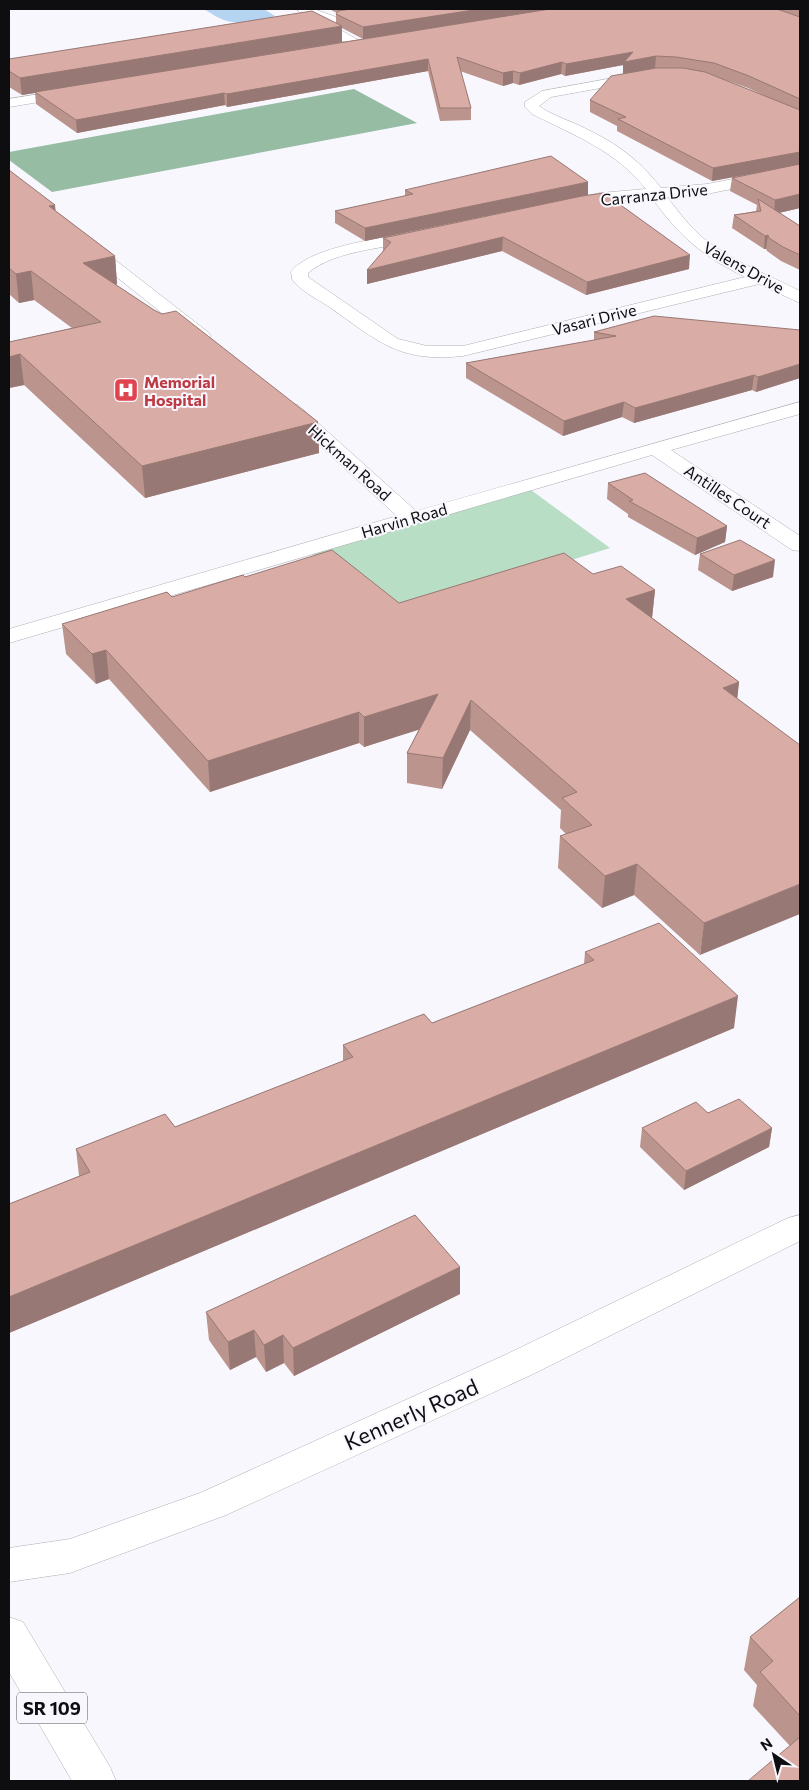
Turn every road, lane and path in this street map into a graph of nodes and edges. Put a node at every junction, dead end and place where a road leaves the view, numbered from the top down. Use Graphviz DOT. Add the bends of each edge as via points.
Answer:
graph roads {
  1 [pos="302,9"];
  2 [pos="335,49"];
  3 [pos="655,74"];
  4 [pos="83,91"];
  5 [pos="9,103"];
  6 [pos="800,170"];
  7 [pos="658,195"];
  8 [pos="562,206"];
  9 [pos="439,232"];
  10 [pos="73,234"];
  11 [pos="763,278"];
  12 [pos="800,298"];
  13 [pos="214,346"];
  14 [pos="276,396"];
  15 [pos="800,408"];
  16 [pos="655,448"];
  17 [pos="411,518"];
  18 [pos="800,545"];
  19 [pos="9,636"];
  20 [pos="800,1226"];
  21 [pos="9,1565"];
  22 [pos="9,1635"];
  23 [pos="95,1781"];
  1 -- 2 [label="street" via="332,20 318,23 366,44"];
  3 -- 7 [label="street, Valens Drive" via="547,94 532,102 532,106 619,153"];
  4 -- 5 [label="street"];
  6 -- 7 [label="street, Carranza Drive" via="707,189"];
  7 -- 8 [label="street, Carranza Drive" via="600,198"];
  7 -- 11 [label="street, Valens Drive" via="698,241 722,258"];
  9 -- 11 [label="street, Vasari Drive" via="326,256 303,266 299,272 300,279 392,343 406,349 443,353 464,351"];
  10 -- 13 [label="street"];
  11 -- 12 [label="street, Valens Drive"];
  14 -- 17 [label="street, Hickman Road"];
  15 -- 16 [label="street, Harvin Road"];
  16 -- 17 [label="street, Harvin Road"];
  16 -- 18 [label="street, Antilles Court"];
  17 -- 19 [label="street, Harvin Road"];
  20 -- 21 [label="street, Kennerly Road" via="518,1365 213,1504 70,1556"];
  22 -- 23 [label="street, SR 109"];
}
